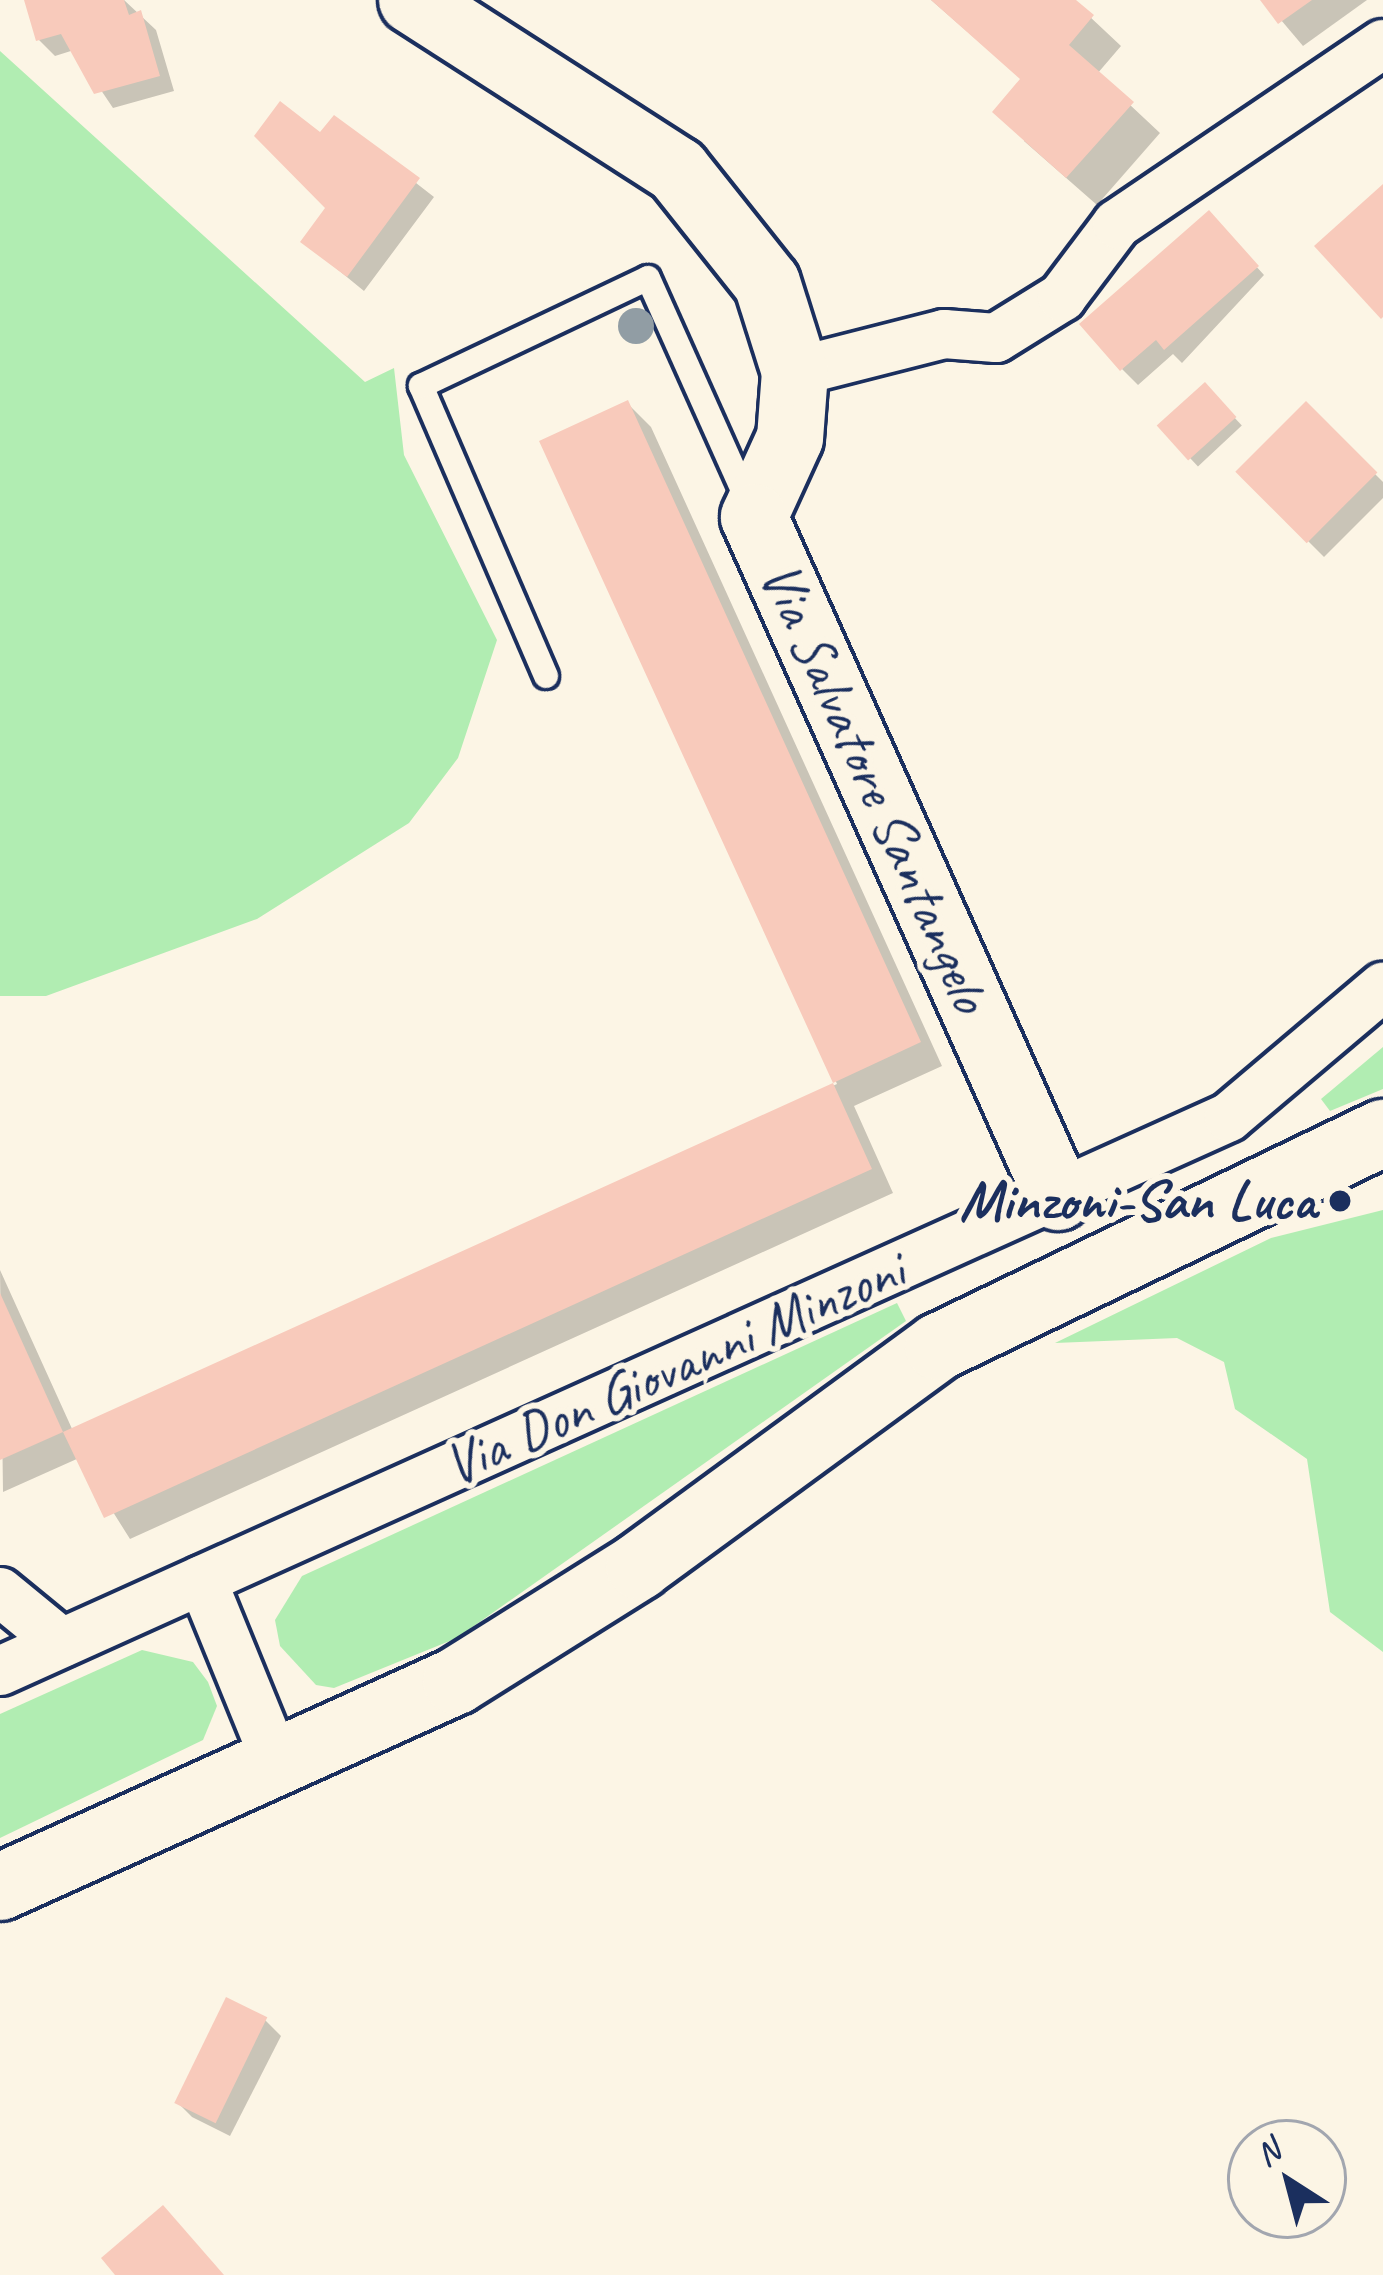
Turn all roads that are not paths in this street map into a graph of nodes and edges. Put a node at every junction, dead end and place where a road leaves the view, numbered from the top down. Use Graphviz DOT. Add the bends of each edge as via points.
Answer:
graph roads {
  1 [pos="412,0"];
  2 [pos="1383,44"];
  3 [pos="795,372"];
  4 [pos="754,517"];
  5 [pos="546,676"];
  6 [pos="1383,986"];
  7 [pos="1370,1144"];
  8 [pos="1058,1196"];
  9 [pos="202,1580"];
  10 [pos="0,1592"];
  11 [pos="62,1643"];
  12 [pos="0,1671"];
  13 [pos="278,1766"];
  14 [pos="0,1887"];
  1 -- 3 [label="main road" via="677,170 766,283"];
  2 -- 3 [label="street" via="1117,224 1062,297 996,338 944,334"];
  3 -- 4 [label="main road, Via Salvatore Santangelo" via="790,439"];
  4 -- 5 [label="lane" via="648,278 421,386"];
  4 -- 8 [label="main road, Via Salvatore Santangelo"];
  6 -- 8 [label="street, Via Don Giovanni Minzoni" via="1228,1117"];
  7 -- 13 [label="main road, Via Don Giovanni Minzoni" via="938,1347 639,1566 456,1681"];
  8 -- 9 [label="street, Via Don Giovanni Minzoni"];
  9 -- 11 [label="street, Via Don Giovanni Minzoni"];
  9 -- 13 [label="street"];
  10 -- 11 [label="street"];
  11 -- 12 [label="street, Via Don Giovanni Minzoni"];
  13 -- 14 [label="main road, Via Don Giovanni Minzoni"];
}
